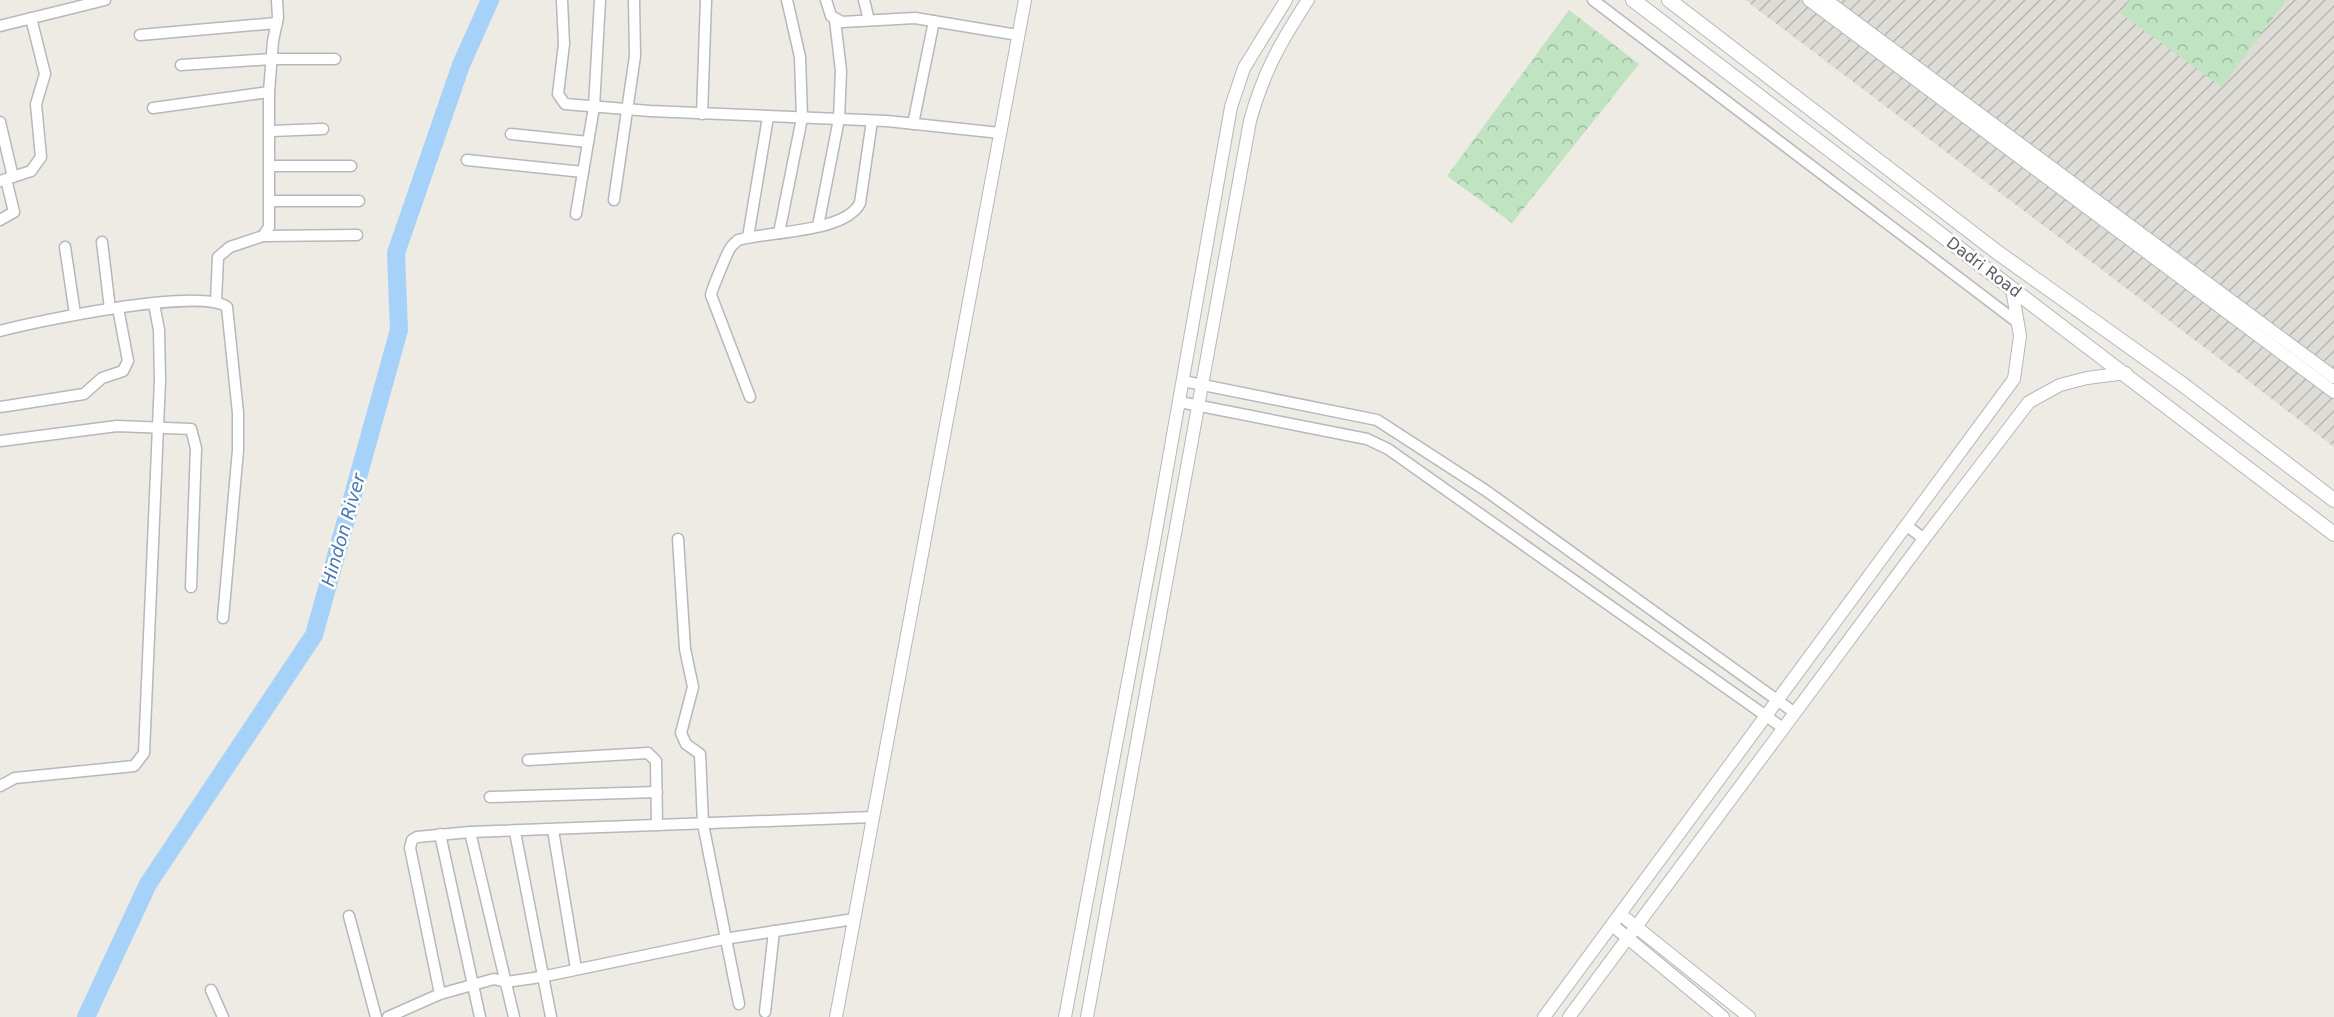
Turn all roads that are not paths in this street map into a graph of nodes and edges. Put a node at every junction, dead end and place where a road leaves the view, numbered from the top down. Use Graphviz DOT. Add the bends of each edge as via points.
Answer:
graph roads {
  1 [pos="105,0"];
  2 [pos="277,0"];
  3 [pos="562,0"];
  4 [pos="600,0"];
  5 [pos="634,0"];
  6 [pos="706,0"];
  7 [pos="787,0"];
  8 [pos="826,0"];
  9 [pos="864,0"];
  10 [pos="1025,0"];
  11 [pos="1286,0"];
  12 [pos="1308,0"];
  13 [pos="1593,0"];
  14 [pos="1633,0"];
  15 [pos="1669,0"];
  16 [pos="1809,0"];
  17 [pos="1826,0"];
  18 [pos="31,18"];
  19 [pos="835,20"];
  20 [pos="869,20"];
  21 [pos="934,21"];
  22 [pos="277,23"];
  23 [pos="0,26"];
  24 [pos="1018,34"];
  25 [pos="140,35"];
  26 [pos="272,59"];
  27 [pos="335,59"];
  28 [pos="181,65"];
  29 [pos="269,92"];
  30 [pos="594,107"];
  31 [pos="153,108"];
  32 [pos="628,110"];
  33 [pos="702,114"];
  34 [pos="768,117"];
  35 [pos="802,118"];
  36 [pos="839,119"];
  37 [pos="872,121"];
  38 [pos="0,122"];
  39 [pos="913,124"];
  40 [pos="323,129"];
  41 [pos="271,131"];
  42 [pos="1000,133"];
  43 [pos="511,134"];
  44 [pos="588,142"];
  45 [pos="467,160"];
  46 [pos="270,166"];
  47 [pos="351,166"];
  48 [pos="583,172"];
  49 [pos="6,179"];
  50 [pos="614,200"];
  51 [pos="270,201"];
  52 [pos="359,201"];
  53 [pos="576,214"];
  54 [pos="0,220"];
  55 [pos="818,226"];
  56 [pos="779,233"];
  57 [pos="357,235"];
  58 [pos="263,236"];
  59 [pos="748,237"];
  60 [pos="102,242"];
  61 [pos="65,247"];
  62 [pos="2012,289"];
  63 [pos="216,301"];
  64 [pos="154,304"];
  65 [pos="114,309"];
  66 [pos="75,314"];
  67 [pos="2018,322"];
  68 [pos="0,331"];
  69 [pos="2126,373"];
  70 [pos="2334,377"];
  71 [pos="1183,381"];
  72 [pos="1204,385"];
  73 [pos="2334,392"];
  74 [pos="750,397"];
  75 [pos="1180,402"];
  76 [pos="1198,406"];
  77 [pos="0,407"];
  78 [pos="159,427"];
  79 [pos="0,441"];
  80 [pos="2334,500"];
  81 [pos="1906,525"];
  82 [pos="2334,534"];
  83 [pos="678,539"];
  84 [pos="1924,539"];
  85 [pos="190,587"];
  86 [pos="223,618"];
  87 [pos="1778,700"];
  88 [pos="1795,713"];
  89 [pos="1767,715"];
  90 [pos="1783,728"];
  91 [pos="528,760"];
  92 [pos="0,786"];
  93 [pos="657,792"];
  94 [pos="490,796"];
  95 [pos="873,817"];
  96 [pos="703,824"];
  97 [pos="657,825"];
  98 [pos="553,831"];
  99 [pos="470,832"];
  100 [pos="515,832"];
  101 [pos="440,834"];
  102 [pos="1620,914"];
  103 [pos="349,916"];
  104 [pos="854,918"];
  105 [pos="1612,925"];
  106 [pos="1637,926"];
  107 [pos="774,931"];
  108 [pos="1628,938"];
  109 [pos="724,939"];
  110 [pos="576,969"];
  111 [pos="541,977"];
  112 [pos="506,982"];
  113 [pos="474,984"];
  114 [pos="212,990"];
  115 [pos="440,994"];
  116 [pos="739,1004"];
  117 [pos="765,1012"];
  118 [pos="223,1017"];
  119 [pos="376,1017"];
  120 [pos="388,1017"];
  121 [pos="480,1017"];
  122 [pos="514,1017"];
  123 [pos="551,1017"];
  124 [pos="836,1017"];
  125 [pos="1065,1017"];
  126 [pos="1087,1017"];
  127 [pos="1544,1017"];
  128 [pos="1569,1017"];
  129 [pos="1723,1017"];
  130 [pos="1749,1017"];
  1 -- 18 [label="street"];
  2 -- 22 [label="street"];
  3 -- 30 [label="street" via="564,44 558,94 565,104"];
  4 -- 30 [label="street"];
  5 -- 32 [label="street" via="635,56"];
  6 -- 33 [label="street"];
  7 -- 35 [label="street" via="800,57"];
  8 -- 19 [label="street"];
  9 -- 20 [label="street"];
  10 -- 24 [label="street"];
  11 -- 71 [label="street" via="1244,68 1231,107"];
  12 -- 72 [label="street" via="1270,63 1250,121"];
  13 -- 67 [label="street"];
  14 -- 62 [label="main road, Dadri Road"];
  15 -- 80 [label="main road, Dadri Road" via="1997,252 2182,384"];
  16 -- 73 [label="street"];
  17 -- 70 [label="street"];
  18 -- 23 [label="street"];
  18 -- 49 [label="street" via="45,74 36,104 41,157 31,171"];
  19 -- 20 [label="street"];
  19 -- 36 [label="street" via="841,63"];
  20 -- 21 [label="street"];
  21 -- 24 [label="street"];
  21 -- 39 [label="street"];
  22 -- 25 [label="street"];
  22 -- 26 [label="street"];
  24 -- 42 [label="street"];
  26 -- 27 [label="street"];
  26 -- 28 [label="street"];
  26 -- 29 [label="street"];
  29 -- 31 [label="street"];
  29 -- 41 [label="street"];
  30 -- 32 [label="street"];
  30 -- 44 [label="street"];
  32 -- 33 [label="street"];
  32 -- 50 [label="street"];
  33 -- 34 [label="street"];
  34 -- 35 [label="street"];
  34 -- 59 [label="street"];
  35 -- 36 [label="street"];
  35 -- 56 [label="street"];
  36 -- 37 [label="street"];
  36 -- 55 [label="street"];
  37 -- 39 [label="street"];
  37 -- 55 [label="street" via="856,212"];
  38 -- 49 [label="street"];
  39 -- 42 [label="street"];
  40 -- 41 [label="street"];
  41 -- 46 [label="street"];
  42 -- 95 [label="street"];
  43 -- 44 [label="street"];
  44 -- 48 [label="street"];
  45 -- 48 [label="street"];
  46 -- 47 [label="street"];
  46 -- 51 [label="street"];
  48 -- 53 [label="street"];
  49 -- 54 [label="street" via="14,212"];
  51 -- 52 [label="street"];
  51 -- 58 [label="street" via="269,227"];
  55 -- 56 [label="street"];
  56 -- 59 [label="street"];
  57 -- 58 [label="street"];
  58 -- 63 [label="street" via="230,247 218,257"];
  59 -- 74 [label="street" via="731,247 711,287 711,295"];
  60 -- 65 [label="street"];
  61 -- 66 [label="street"];
  62 -- 67 [label="street"];
  62 -- 69 [label="main road, Dadri Road"];
  63 -- 64 [label="street"];
  63 -- 86 [label="street" via="227,307 229,313 238,413 236,490"];
  64 -- 65 [label="street"];
  64 -- 78 [label="street" via="159,330"];
  65 -- 66 [label="street"];
  65 -- 77 [label="street" via="128,361 123,371 102,378 84,394"];
  66 -- 68 [label="street"];
  67 -- 81 [label="street" via="2014,379"];
  69 -- 82 [label="main road, Dadri Road"];
  69 -- 84 [label="street" via="2060,385 2029,402"];
  71 -- 72 [label="street"];
  71 -- 75 [label="street"];
  72 -- 76 [label="street"];
  72 -- 87 [label="street" via="1377,420 1485,490"];
  75 -- 76 [label="street"];
  75 -- 125 [label="street"];
  76 -- 89 [label="street" via="1367,439 1388,448"];
  76 -- 126 [label="street"];
  78 -- 79 [label="street" via="117,426"];
  78 -- 85 [label="street" via="186,428 194,434"];
  78 -- 92 [label="street" via="142,759 134,766 15,778"];
  81 -- 84 [label="street"];
  81 -- 87 [label="street"];
  83 -- 96 [label="street" via="685,649 693,687 681,733 686,744 700,754"];
  84 -- 88 [label="street"];
  87 -- 88 [label="street"];
  87 -- 89 [label="street"];
  88 -- 90 [label="street"];
  89 -- 90 [label="street"];
  89 -- 102 [label="street"];
  90 -- 106 [label="street"];
  91 -- 93 [label="street" via="648,753 656,761"];
  93 -- 94 [label="street"];
  93 -- 97 [label="street"];
  95 -- 96 [label="street"];
  95 -- 104 [label="street"];
  96 -- 97 [label="street"];
  96 -- 109 [label="street"];
  97 -- 98 [label="street"];
  98 -- 100 [label="street"];
  98 -- 110 [label="street"];
  99 -- 100 [label="street"];
  99 -- 101 [label="street"];
  99 -- 112 [label="street"];
  100 -- 111 [label="street"];
  101 -- 113 [label="street"];
  101 -- 115 [label="street" via="417,837 410,848"];
  102 -- 105 [label="street"];
  102 -- 106 [label="street"];
  103 -- 119 [label="street"];
  104 -- 107 [label="street"];
  104 -- 124 [label="street"];
  105 -- 108 [label="street"];
  105 -- 127 [label="street"];
  106 -- 108 [label="street"];
  106 -- 130 [label="street"];
  107 -- 109 [label="street"];
  107 -- 117 [label="street"];
  108 -- 128 [label="street"];
  108 -- 129 [label="street"];
  109 -- 110 [label="street"];
  109 -- 116 [label="street"];
  110 -- 111 [label="street"];
  111 -- 112 [label="street"];
  111 -- 123 [label="street"];
  112 -- 113 [label="street" via="494,979"];
  112 -- 122 [label="street"];
  113 -- 115 [label="street"];
  113 -- 121 [label="street"];
  114 -- 118 [label="street"];
  115 -- 120 [label="street"];
}
